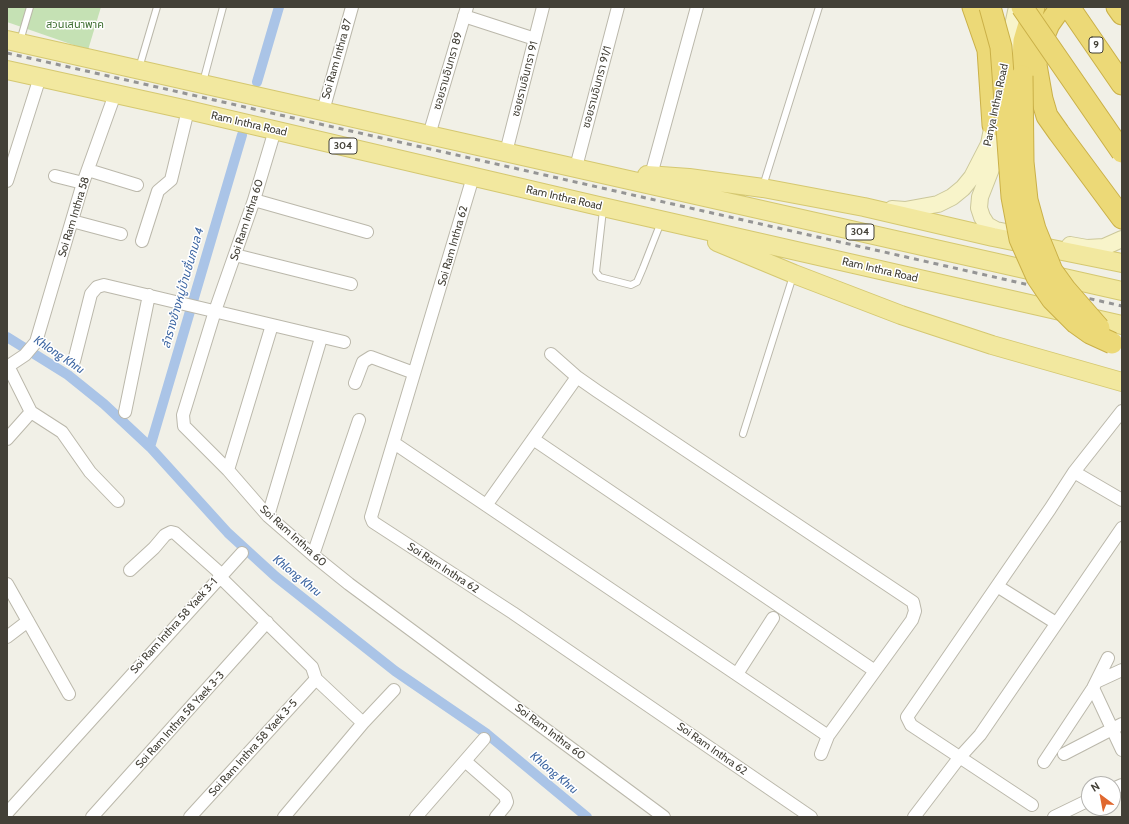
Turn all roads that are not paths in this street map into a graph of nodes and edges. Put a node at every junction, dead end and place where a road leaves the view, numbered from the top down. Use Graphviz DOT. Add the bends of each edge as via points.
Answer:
graph roads {
  1 [pos="30,7"];
  2 [pos="157,7"];
  3 [pos="223,7"];
  4 [pos="352,7"];
  5 [pos="543,7"];
  6 [pos="618,7"];
  7 [pos="697,7"];
  8 [pos="819,7"];
  9 [pos="973,7"];
  10 [pos="990,7"];
  11 [pos="1040,7"];
  12 [pos="1061,7"];
  13 [pos="1069,7"];
  14 [pos="1117,7"];
  15 [pos="1025,11"];
  16 [pos="466,12"];
  17 [pos="1122,14"];
  18 [pos="535,39"];
  19 [pos="13,41"];
  20 [pos="7,70"];
  21 [pos="138,70"];
  22 [pos="40,77"];
  23 [pos="202,84"];
  24 [pos="1122,84"];
  25 [pos="1001,85"];
  26 [pos="115,94"];
  27 [pos="188,110"];
  28 [pos="323,111"];
  29 [pos="993,125"];
  30 [pos="275,130"];
  31 [pos="429,135"];
  32 [pos="506,152"];
  33 [pos="1122,152"];
  34 [pos="576,167"];
  35 [pos="88,170"];
  36 [pos="598,173"];
  37 [pos="651,175"];
  38 [pos="55,176"];
  39 [pos="473,177"];
  40 [pos="7,181"];
  41 [pos="83,184"];
  42 [pos="137,185"];
  43 [pos="763,188"];
  44 [pos="254,200"];
  45 [pos="864,207"];
  46 [pos="603,208"];
  47 [pos="1122,218"];
  48 [pos="72,221"];
  49 [pos="670,223"];
  50 [pos="367,232"];
  51 [pos="121,234"];
  52 [pos="1122,239"];
  53 [pos="142,241"];
  54 [pos="1122,251"];
  55 [pos="235,255"];
  56 [pos="1089,257"];
  57 [pos="1122,264"];
  58 [pos="794,274"];
  59 [pos="351,284"];
  60 [pos="1122,291"];
  61 [pos="149,295"];
  62 [pos="215,311"];
  63 [pos="272,325"];
  64 [pos="1122,325"];
  65 [pos="321,338"];
  66 [pos="344,342"];
  67 [pos="1117,346"];
  68 [pos="551,354"];
  69 [pos="74,361"];
  70 [pos="8,366"];
  71 [pos="414,373"];
  72 [pos="577,377"];
  73 [pos="1122,382"];
  74 [pos="355,383"];
  75 [pos="1122,411"];
  76 [pos="31,412"];
  77 [pos="125,412"];
  78 [pos="359,420"];
  79 [pos="742,434"];
  80 [pos="7,439"];
  81 [pos="533,439"];
  82 [pos="394,443"];
  83 [pos="228,470"];
  84 [pos="1074,472"];
  85 [pos="1122,500"];
  86 [pos="118,501"];
  87 [pos="486,504"];
  88 [pos="268,516"];
  89 [pos="1122,528"];
  90 [pos="242,553"];
  91 [pos="313,555"];
  92 [pos="130,570"];
  93 [pos="220,575"];
  94 [pos="7,584"];
  95 [pos="997,586"];
  96 [pos="773,618"];
  97 [pos="28,621"];
  98 [pos="268,622"];
  99 [pos="1056,623"];
  100 [pos="7,637"];
  101 [pos="1108,658"];
  102 [pos="1122,670"];
  103 [pos="875,671"];
  104 [pos="737,674"];
  105 [pos="316,679"];
  106 [pos="1095,685"];
  107 [pos="394,690"];
  108 [pos="69,694"];
  109 [pos="363,723"];
  110 [pos="1117,727"];
  111 [pos="828,736"];
  112 [pos="484,740"];
  113 [pos="1122,750"];
  114 [pos="821,754"];
  115 [pos="1064,754"];
  116 [pos="959,758"];
  117 [pos="465,761"];
  118 [pos="1044,762"];
  119 [pos="1081,804"];
  120 [pos="1032,805"];
  121 [pos="7,813"];
  122 [pos="92,817"];
  123 [pos="190,817"];
  124 [pos="284,817"];
  125 [pos="416,817"];
  126 [pos="496,817"];
  127 [pos="664,817"];
  128 [pos="811,817"];
  129 [pos="914,817"];
  130 [pos="1054,817"];
  1 -- 19 [label="lane"];
  2 -- 21 [label="lane"];
  3 -- 23 [label="lane"];
  4 -- 28 [label="street, Soi Ram Inthra 87"];
  5 -- 18 [label="street, ซอยรามอินทรา 91"];
  6 -- 34 [label="street, ซอยรามอินทรา 91/1"];
  7 -- 37 [label="street"];
  8 -- 43 [label="lane"];
  9 -- 29 [label="highway" via="988,50"];
  10 -- 67 [label="highway, bridge" via="1001,47 1012,197 1020,239 1037,277 1052,299 1076,323"];
  11 -- 15 [label="highway"];
  12 -- 47 [label="highway" via="1049,24 1038,50 1036,65 1042,99 1047,116"];
  13 -- 24 [label="highway, 9"];
  14 -- 17 [label="highway"];
  15 -- 25 [label="main road, Panya Inthra Road" via="1010,31"];
  15 -- 33 [label="highway, bridge"];
  15 -- 67 [label="highway, bridge" via="1022,55 1023,162 1027,200 1034,229 1052,270 1065,289"];
  16 -- 18 [label="street"];
  16 -- 31 [label="street, ซอยรามอินทรา 89"];
  18 -- 32 [label="street, ซอยรามอินทรา 91"];
  19 -- 21 [label="main road, 304"];
  20 -- 22 [label="main road, Ram Inthra Road / 304"];
  21 -- 23 [label="main road, 304"];
  22 -- 26 [label="main road, Ram Inthra Road / 304"];
  22 -- 40 [label="street"];
  23 -- 28 [label="main road, 304"];
  25 -- 29 [label="main road, Panya Inthra Road"];
  25 -- 52 [label="main road" via="1005,126 980,197 982,217 987,225 996,230 1087,248 1104,247"];
  26 -- 27 [label="main road, Ram Inthra Road / 304"];
  26 -- 35 [label="street, Soi Ram Inthra 58"];
  27 -- 30 [label="main road, Ram Inthra Road / 304"];
  27 -- 53 [label="street" via="171,180 158,191"];
  28 -- 31 [label="main road, 304"];
  29 -- 45 [label="main road, Panya Inthra Road" via="989,144 972,177 952,197 938,204 906,210"];
  30 -- 39 [label="main road, Ram Inthra Road / 304"];
  30 -- 44 [label="street, Soi Ram Inthra 60"];
  31 -- 32 [label="main road, 304"];
  32 -- 34 [label="main road, 304"];
  34 -- 36 [label="main road, 304"];
  35 -- 41 [label="street, Soi Ram Inthra 58"];
  35 -- 42 [label="street"];
  36 -- 37 [label="main road"];
  36 -- 60 [label="main road, 304"];
  37 -- 43 [label="main road"];
  38 -- 41 [label="street"];
  39 -- 46 [label="main road, Ram Inthra Road / 304"];
  39 -- 71 [label="street, Soi Ram Inthra 62"];
  41 -- 48 [label="street, Soi Ram Inthra 58"];
  43 -- 45 [label="main road"];
  44 -- 50 [label="street"];
  44 -- 55 [label="street, Soi Ram Inthra 60"];
  45 -- 56 [label="main road"];
  46 -- 49 [label="main road, Ram Inthra Road / 304"];
  46 -- 49 [label="lane" via="596,272 600,277 631,285 637,282"];
  48 -- 51 [label="street"];
  48 -- 70 [label="street, Soi Ram Inthra 58" via="36,342 25,355"];
  49 -- 58 [label="main road"];
  49 -- 64 [label="main road, Ram Inthra Road / 304"];
  54 -- 56 [label="main road"];
  55 -- 59 [label="street"];
  55 -- 62 [label="street, Soi Ram Inthra 60"];
  56 -- 57 [label="main road"];
  58 -- 73 [label="main road" via="992,345"];
  58 -- 79 [label="lane"];
  61 -- 62 [label="street"];
  61 -- 69 [label="street" via="104,285 94,290"];
  61 -- 77 [label="street"];
  62 -- 63 [label="street"];
  62 -- 83 [label="street, Soi Ram Inthra 60" via="182,423"];
  63 -- 65 [label="street"];
  63 -- 83 [label="street"];
  65 -- 66 [label="street"];
  65 -- 88 [label="street"];
  68 -- 72 [label="street"];
  70 -- 76 [label="street"];
  71 -- 74 [label="street" via="371,357 363,362"];
  71 -- 82 [label="street, Soi Ram Inthra 62"];
  72 -- 81 [label="street"];
  72 -- 103 [label="street" via="912,602 915,611 912,620"];
  75 -- 84 [label="street"];
  76 -- 80 [label="street"];
  76 -- 86 [label="street" via="62,432 90,472"];
  78 -- 91 [label="street"];
  81 -- 87 [label="street"];
  81 -- 103 [label="street"];
  82 -- 87 [label="street"];
  82 -- 128 [label="street, Soi Ram Inthra 62" via="371,517 378,526 513,613"];
  83 -- 88 [label="street, Soi Ram Inthra 60"];
  84 -- 85 [label="street"];
  84 -- 95 [label="street"];
  87 -- 104 [label="street"];
  88 -- 91 [label="street, Soi Ram Inthra 60"];
  89 -- 99 [label="street"];
  90 -- 93 [label="street"];
  91 -- 127 [label="street, Soi Ram Inthra 60"];
  92 -- 93 [label="street" via="171,532"];
  93 -- 98 [label="street, Soi Ram Inthra 58 Yaek 3-1"];
  93 -- 121 [label="street, Soi Ram Inthra 58 Yaek 3-1"];
  94 -- 97 [label="street"];
  95 -- 99 [label="street"];
  95 -- 116 [label="street" via="907,716 911,725"];
  96 -- 104 [label="street"];
  97 -- 100 [label="street"];
  97 -- 108 [label="street"];
  98 -- 105 [label="street, Soi Ram Inthra 58 Yaek 3-1" via="312,667"];
  98 -- 122 [label="street, Soi Ram Inthra 58 Yaek 3-3"];
  99 -- 116 [label="street" via="980,735"];
  101 -- 106 [label="street"];
  102 -- 106 [label="street"];
  103 -- 111 [label="street"];
  104 -- 111 [label="street"];
  105 -- 109 [label="street, Soi Ram Inthra 58 Yaek 3-1"];
  105 -- 123 [label="street, Soi Ram Inthra 58 Yaek 3-5"];
  106 -- 110 [label="street"];
  106 -- 118 [label="street"];
  107 -- 109 [label="street"];
  109 -- 124 [label="street"];
  110 -- 113 [label="street"];
  110 -- 115 [label="street"];
  111 -- 114 [label="street"];
  112 -- 117 [label="street"];
  116 -- 120 [label="street"];
  116 -- 129 [label="street"];
  117 -- 125 [label="street"];
  117 -- 126 [label="street" via="507,799"];
  119 -- 130 [label="street"];
}
